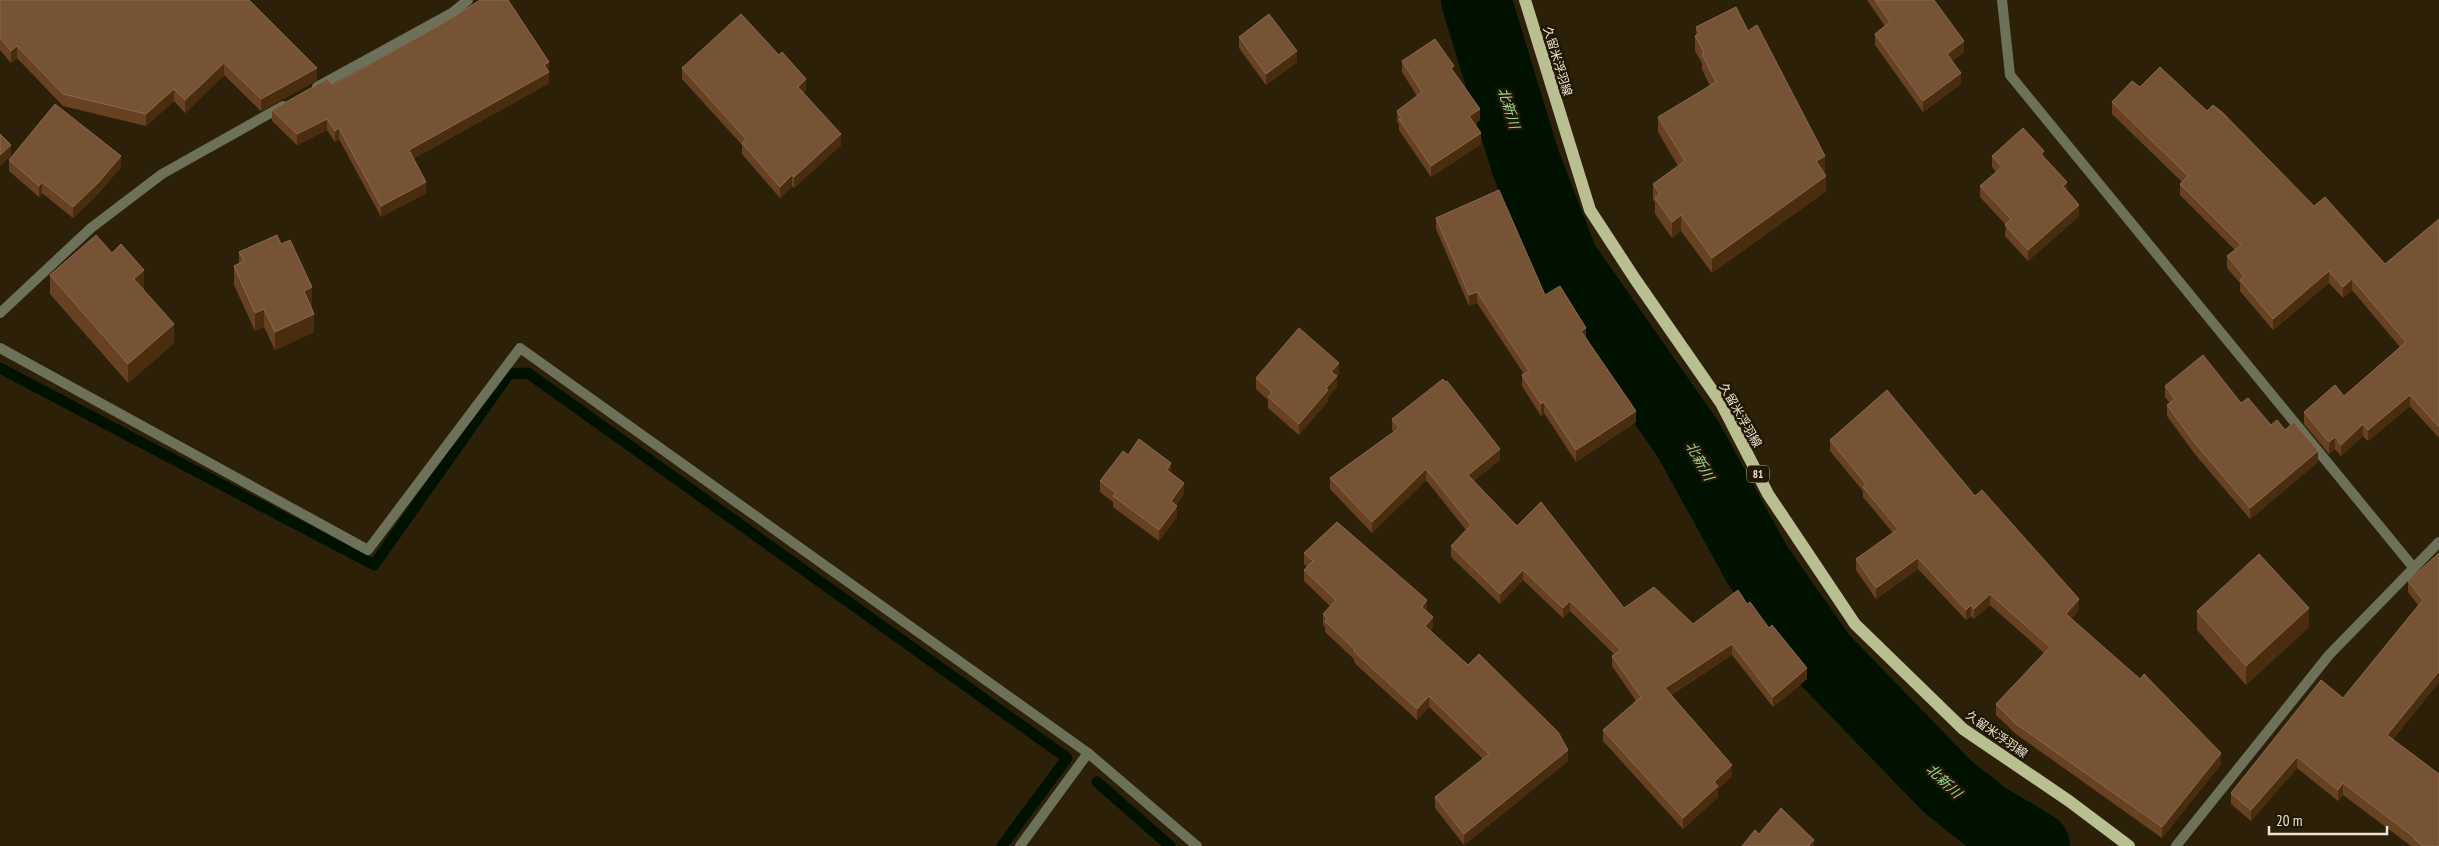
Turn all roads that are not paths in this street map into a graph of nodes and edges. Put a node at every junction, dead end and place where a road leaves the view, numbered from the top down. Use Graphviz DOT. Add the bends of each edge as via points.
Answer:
graph roads {
  1 [pos="468,0"];
  2 [pos="1524,0"];
  3 [pos="2002,0"];
  4 [pos="307,93"];
  5 [pos="290,103"];
  6 [pos="0,313"];
  7 [pos="0,348"];
  8 [pos="2439,542"];
  9 [pos="2413,567"];
  10 [pos="1088,754"];
  11 [pos="1020,846"];
  12 [pos="1197,846"];
  13 [pos="2129,846"];
  14 [pos="2176,846"];
  1 -- 4 [label="street"];
  2 -- 13 [label="main road, 久留米浮羽線 / 81" via="1590,210 1721,403 1768,494 1855,624 1963,729"];
  3 -- 9 [label="street" via="2010,75"];
  5 -- 6 [label="street" via="162,174 91,228"];
  7 -- 10 [label="street" via="368,550 520,348"];
  8 -- 9 [label="street"];
  9 -- 14 [label="street" via="2328,655"];
  10 -- 11 [label="street"];
  10 -- 12 [label="street"];
}
